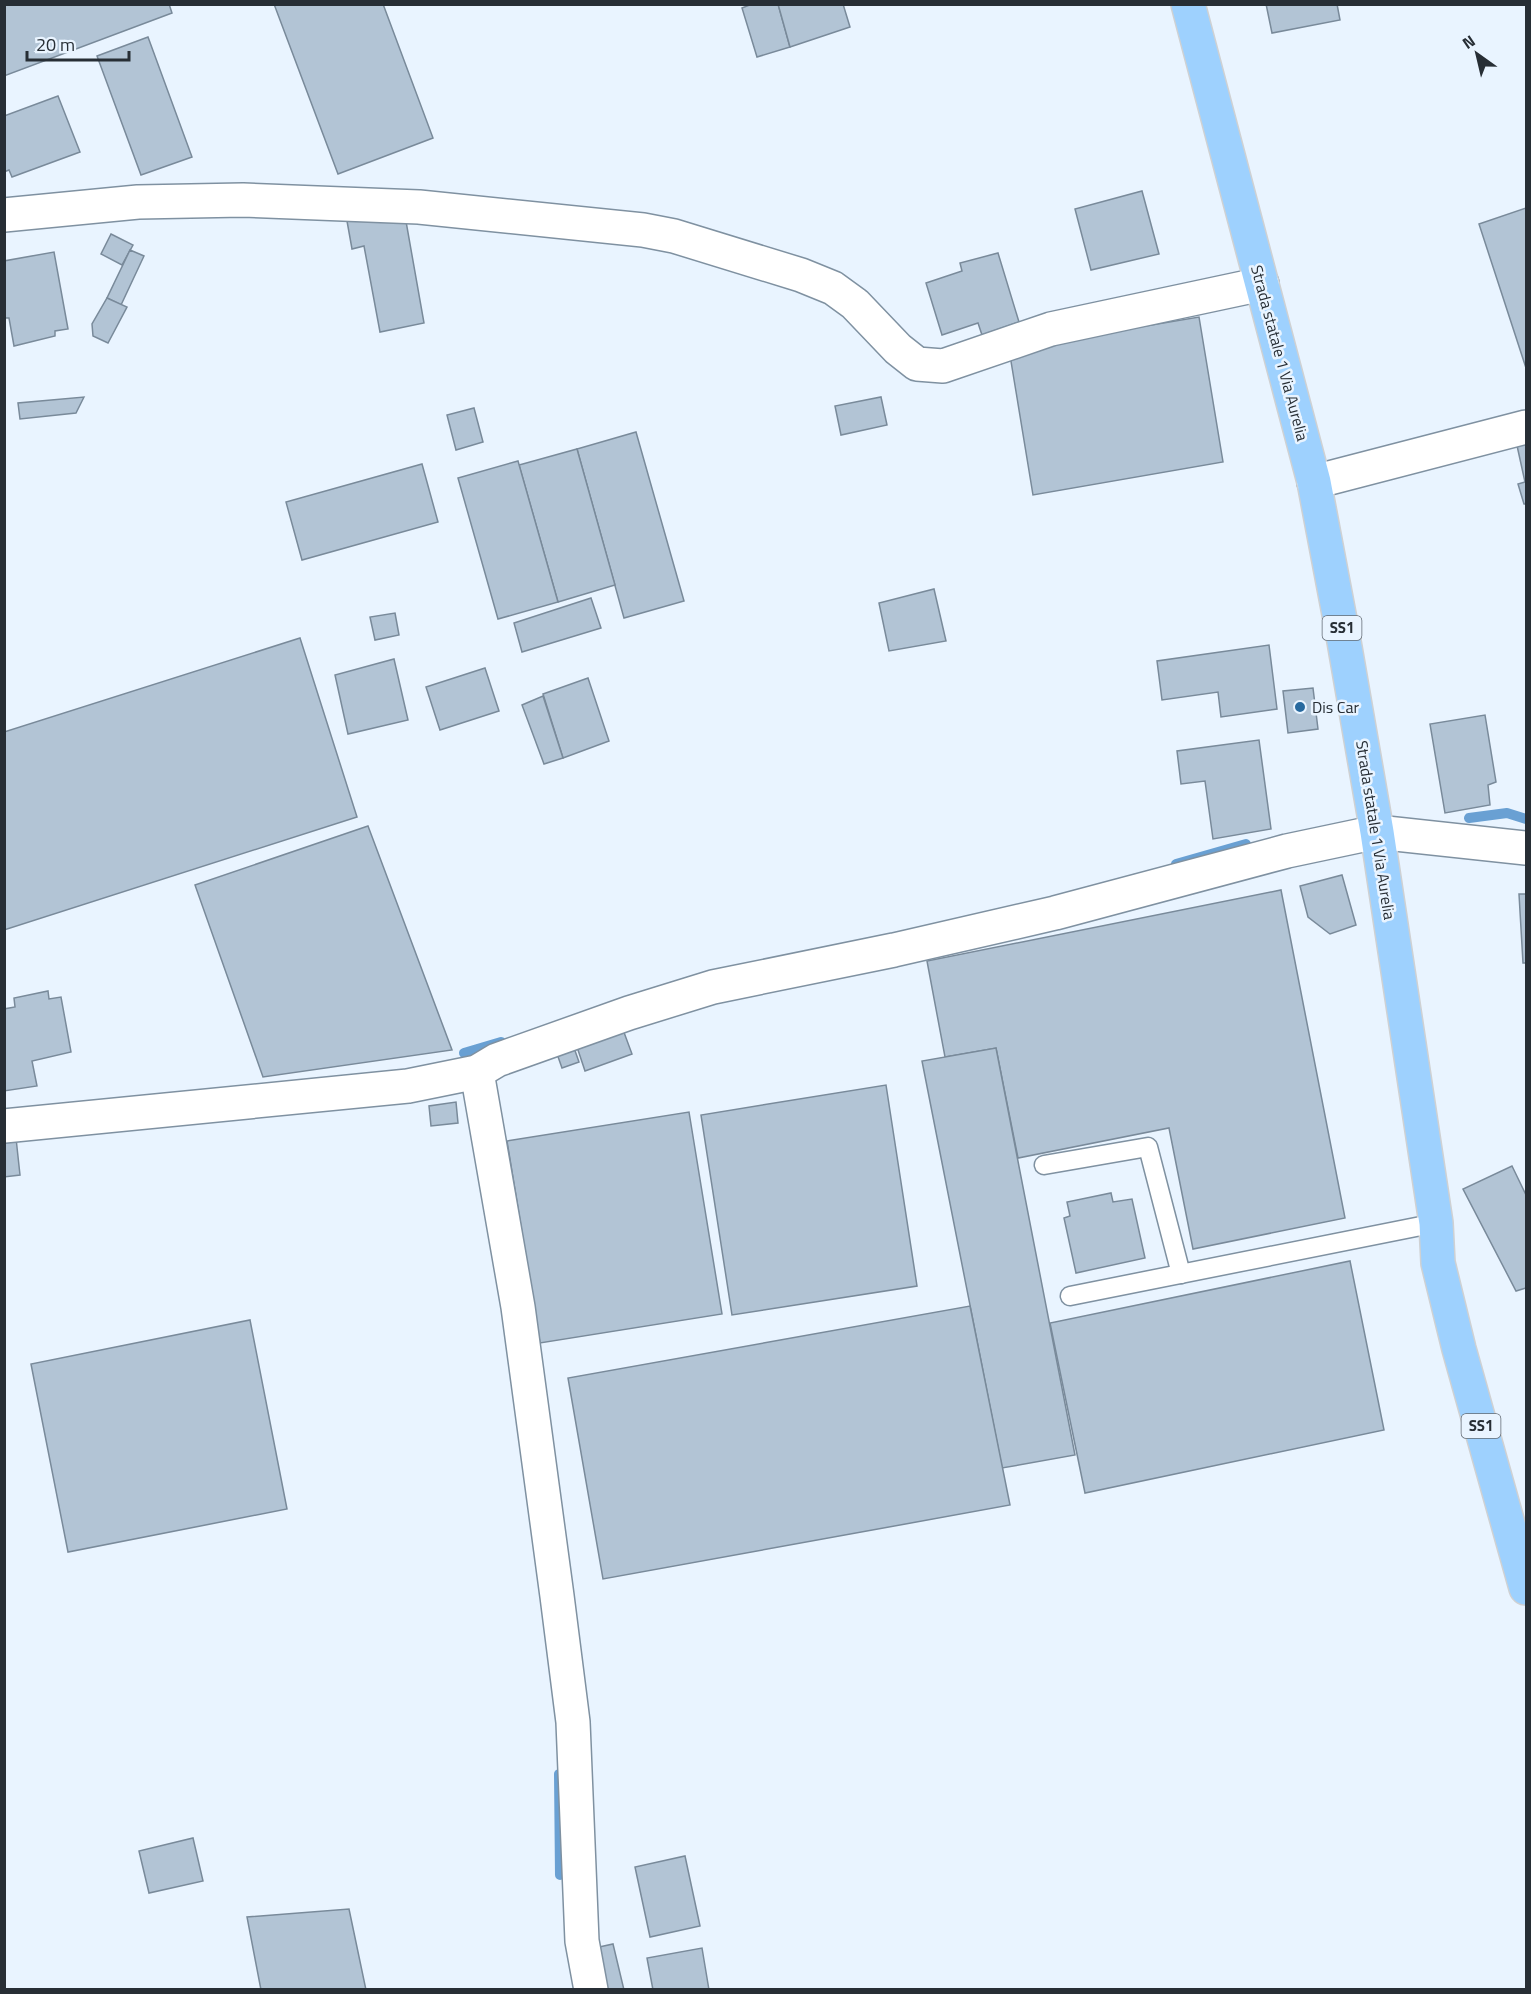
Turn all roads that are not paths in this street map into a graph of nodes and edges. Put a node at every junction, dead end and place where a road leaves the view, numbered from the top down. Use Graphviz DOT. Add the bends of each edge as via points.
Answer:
graph roads {
  1 [pos="1188,4"];
  2 [pos="4,215"];
  3 [pos="1262,284"];
  4 [pos="1527,427"];
  5 [pos="1314,482"];
  6 [pos="1377,832"];
  7 [pos="1527,848"];
  8 [pos="477,1072"];
  9 [pos="4,1126"];
  10 [pos="1044,1165"];
  11 [pos="1436,1223"];
  12 [pos="1181,1274"];
  13 [pos="1070,1296"];
  14 [pos="1527,1588"];
  15 [pos="591,1989"];
  1 -- 3 [label="main road, Strada statale 1 Via Aurelia / SS1"];
  2 -- 3 [label="street" via="138,202 243,200 419,207 643,230 780,268 833,288 917,364 943,366 1051,329"];
  3 -- 5 [label="main road, Strada statale 1 Via Aurelia / SS1"];
  4 -- 5 [label="street"];
  5 -- 6 [label="main road, Strada statale 1 Via Aurelia / SS1"];
  6 -- 7 [label="street"];
  6 -- 8 [label="street" via="1287,851 1044,916 713,987 497,1060"];
  6 -- 11 [label="main road, Strada statale 1 Via Aurelia / SS1"];
  8 -- 9 [label="street" via="408,1086"];
  8 -- 15 [label="street" via="518,1307 573,1722 582,1941"];
  10 -- 12 [label="lane" via="1148,1146"];
  11 -- 12 [label="lane"];
  11 -- 14 [label="main road, Strada statale 1 Via Aurelia / SS1" via="1438,1263 1456,1338"];
  12 -- 13 [label="lane"];
}
